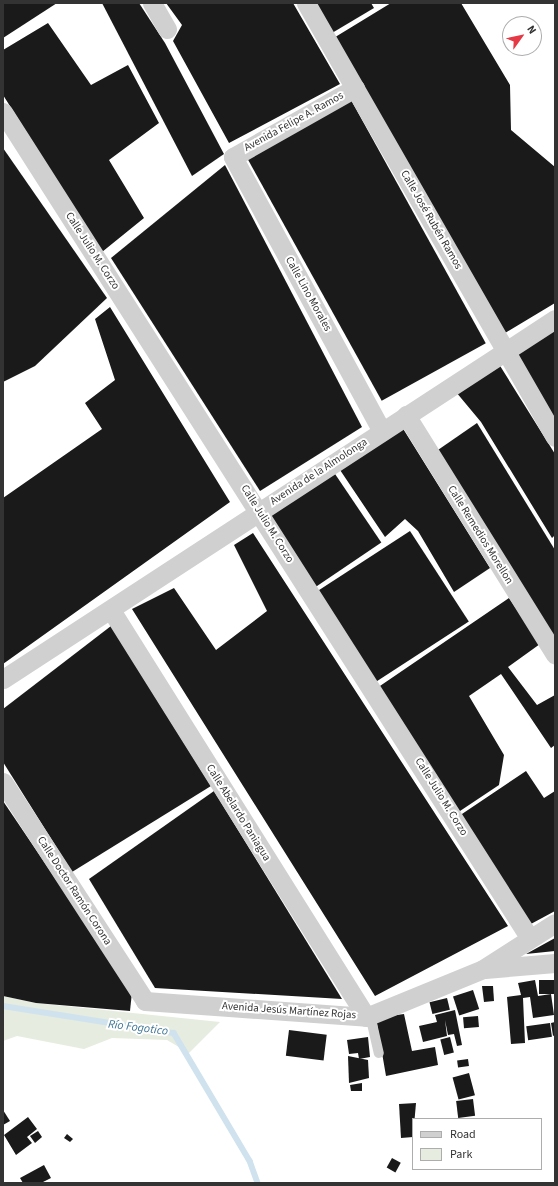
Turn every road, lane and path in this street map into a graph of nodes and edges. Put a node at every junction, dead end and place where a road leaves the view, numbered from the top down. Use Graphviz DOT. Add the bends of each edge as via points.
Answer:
graph roads {
  1 [pos="152,3"];
  2 [pos="306,3"];
  3 [pos="167,29"];
  4 [pos="355,88"];
  5 [pos="3,112"];
  6 [pos="233,157"];
  7 [pos="555,319"];
  8 [pos="505,349"];
  9 [pos="406,416"];
  10 [pos="382,431"];
  11 [pos="555,437"];
  12 [pos="259,511"];
  13 [pos="111,610"];
  14 [pos="555,654"];
  15 [pos="3,679"];
  16 [pos="3,782"];
  17 [pos="555,923"];
  18 [pos="529,937"];
  19 [pos="555,963"];
  20 [pos="483,969"];
  21 [pos="145,1001"];
  22 [pos="368,1016"];
  23 [pos="379,1053"];
  1 -- 3 [label="street"];
  2 -- 4 [label="street, Calle José Rubén Ramos"];
  4 -- 6 [label="street, Avenida Felipe A. Ramos"];
  4 -- 8 [label="street, Calle José Rubén Ramos"];
  5 -- 12 [label="street, Calle Julio M. Corzo"];
  6 -- 10 [label="street, Calle Lino Morales"];
  7 -- 8 [label="street, Avenida de la Almolonga"];
  8 -- 9 [label="street, Avenida de la Almolonga"];
  8 -- 11 [label="street, Calle José Rubén Ramos"];
  9 -- 10 [label="street, Avenida de la Almolonga"];
  9 -- 14 [label="street, Calle Remedios Morellon"];
  10 -- 12 [label="street, Avenida de la Almolonga"];
  12 -- 13 [label="street, Avenida de la Almolonga"];
  12 -- 18 [label="street, Calle Julio M. Corzo"];
  13 -- 15 [label="street, Avenida de la Almolonga"];
  13 -- 22 [label="street, Calle Abelardo Paniagua"];
  16 -- 21 [label="street, Calle Doctor Ramón Corona"];
  17 -- 18 [label="street, Avenida Jesús Martínez Rojas"];
  18 -- 20 [label="street, Avenida Jesús Martínez Rojas"];
  19 -- 20 [label="street"];
  20 -- 22 [label="street, Avenida Jesús Martínez Rojas"];
  21 -- 22 [label="street, Avenida Jesús Martínez Rojas"];
  22 -- 23 [label="lane"];
}
